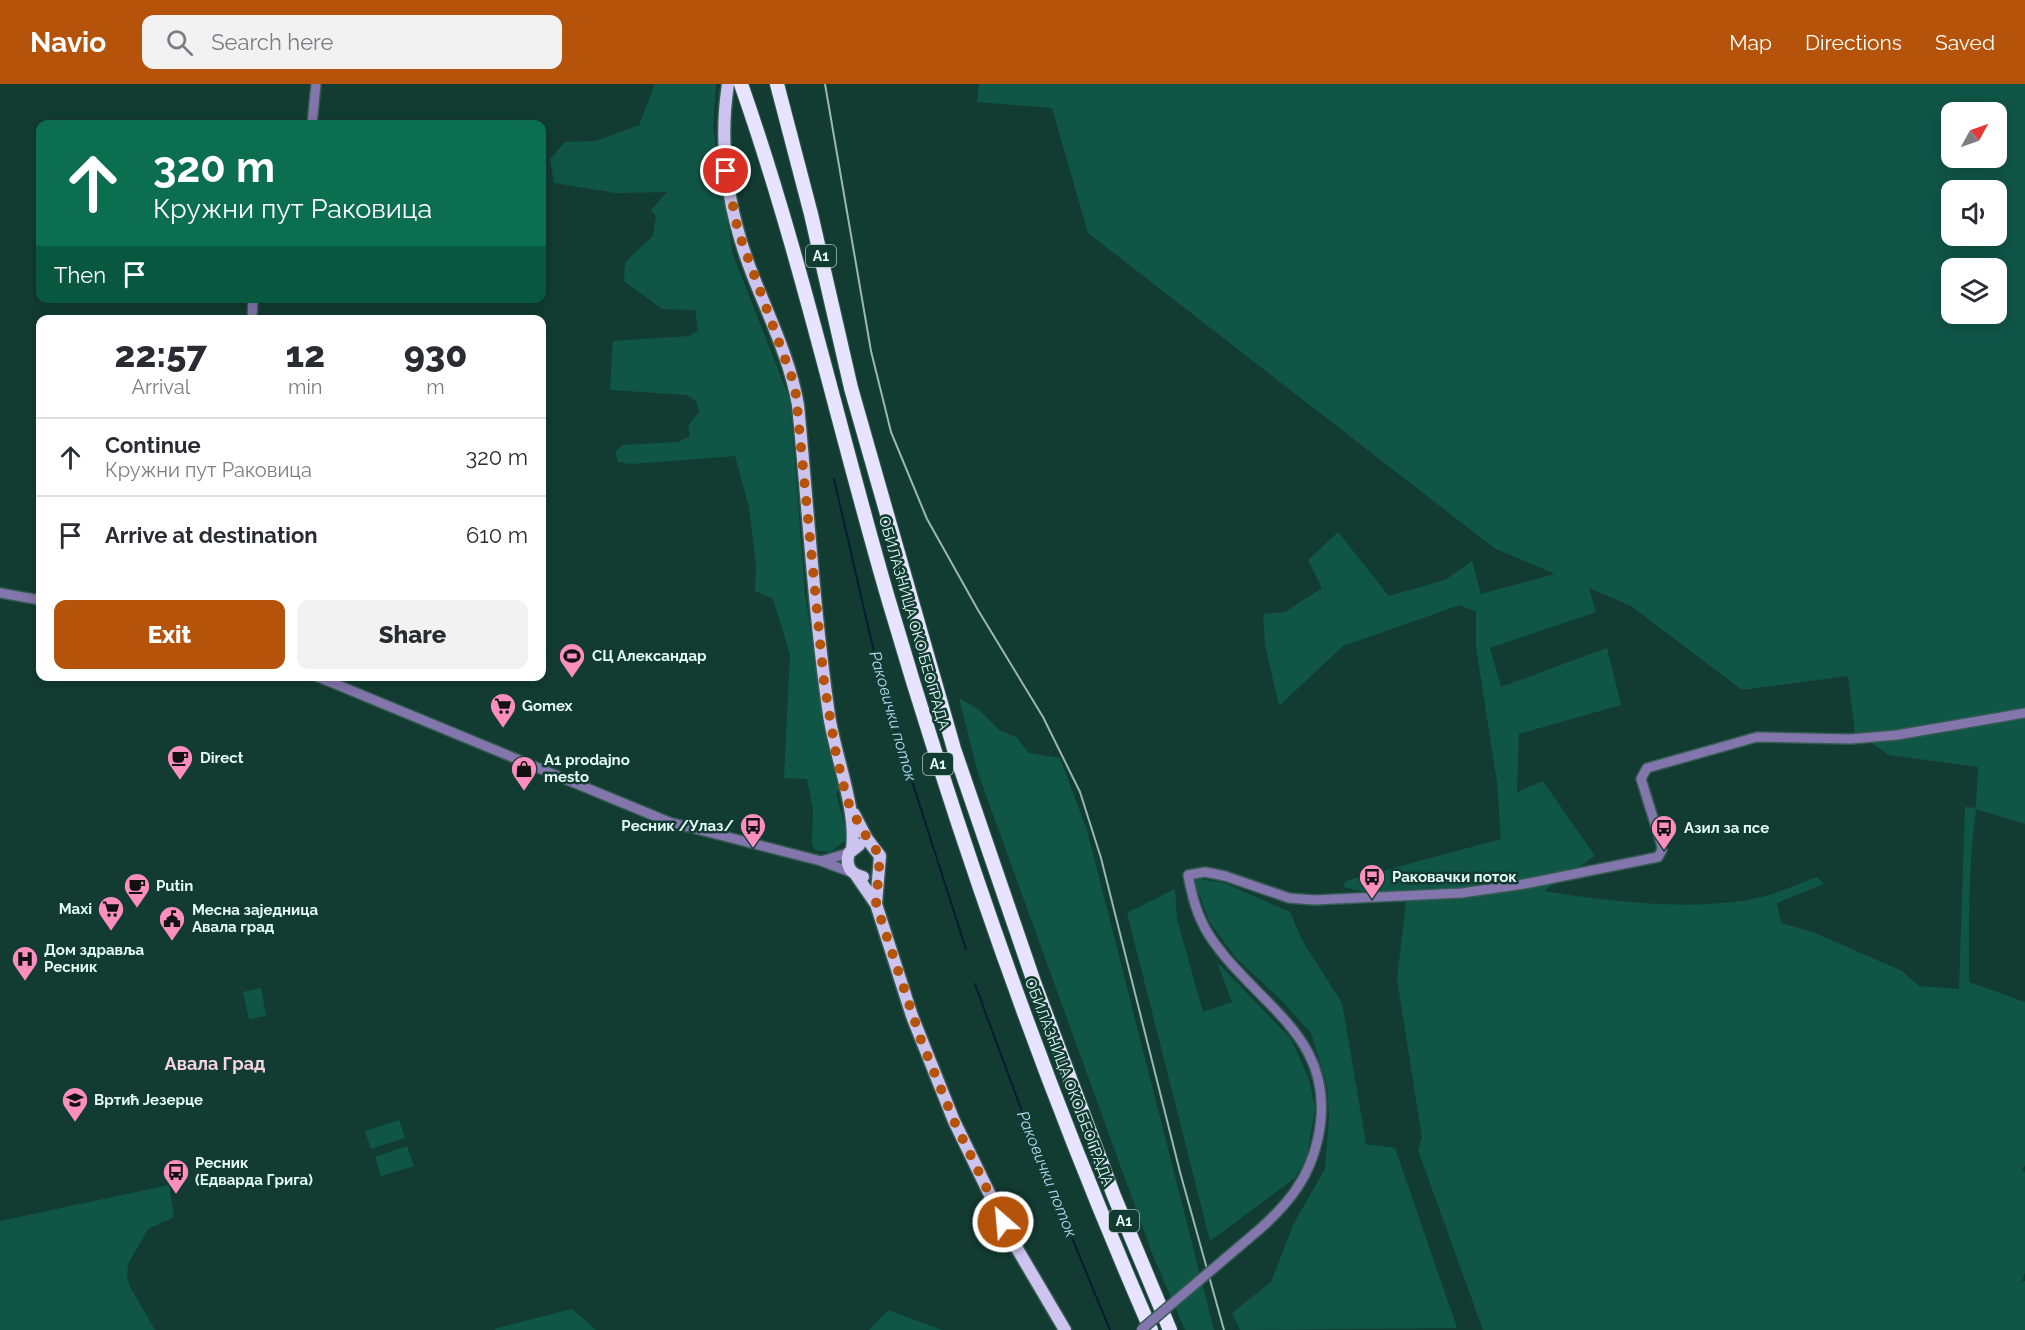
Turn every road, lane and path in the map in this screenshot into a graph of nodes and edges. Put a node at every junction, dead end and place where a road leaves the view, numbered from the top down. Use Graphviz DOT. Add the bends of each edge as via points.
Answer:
graph roads {
  1 [pos="316,84"];
  2 [pos="728,84"];
  3 [pos="741,84"];
  4 [pos="777,84"];
  5 [pos="312,120"];
  6 [pos="0,593"];
  7 [pos="36,599"];
  8 [pos="328,681"];
  9 [pos="2025,713"];
  10 [pos="847,800"];
  11 [pos="872,846"];
  12 [pos="851,851"];
  13 [pos="821,861"];
  14 [pos="878,870"];
  15 [pos="855,874"];
  16 [pos="876,904"];
  17 [pos="1065,1330"];
  18 [pos="1141,1330"];
  19 [pos="1151,1330"];
  20 [pos="1170,1330"];
  1 -- 5 [label="street"];
  2 -- 10 [label="main road" via="724,151 738,231 795,386 824,682"];
  3 -- 19 [label="highway, ОБИЛАЗНИЦА ОКО БЕОГРАДА / A1" via="781,207 888,596 946,788 1014,987"];
  4 -- 20 [label="highway, ОБИЛАЗНИЦА ОКО БЕОГРАДА / A1" via="851,388 954,749 1035,985 1114,1196"];
  6 -- 7 [label="street"];
  8 -- 13 [label="street" via="669,822"];
  9 -- 18 [label="street, bridge" via="1897,735 1841,739 1757,737 1647,768 1641,779 1661,854 1535,882 1462,893 1302,900 1225,876 1205,872 1188,875 1196,908 1209,935 1236,970 1288,1021 1309,1054 1319,1081 1320,1127 1310,1166 1294,1196"];
  10 -- 11 [label="main road"];
  10 -- 12 [label="main road" via="854,833"];
  11 -- 12 [label="main road" via="862,844"];
  11 -- 14 [label="main road" via="880,856"];
  12 -- 13 [label="street"];
  12 -- 15 [label="main road" via="848,864"];
  13 -- 15 [label="street"];
  14 -- 15 [label="main road" via="871,876"];
  14 -- 16 [label="main road"];
  15 -- 16 [label="main road"];
  16 -- 17 [label="main road" via="912,1016 954,1121 1012,1240"];
}
